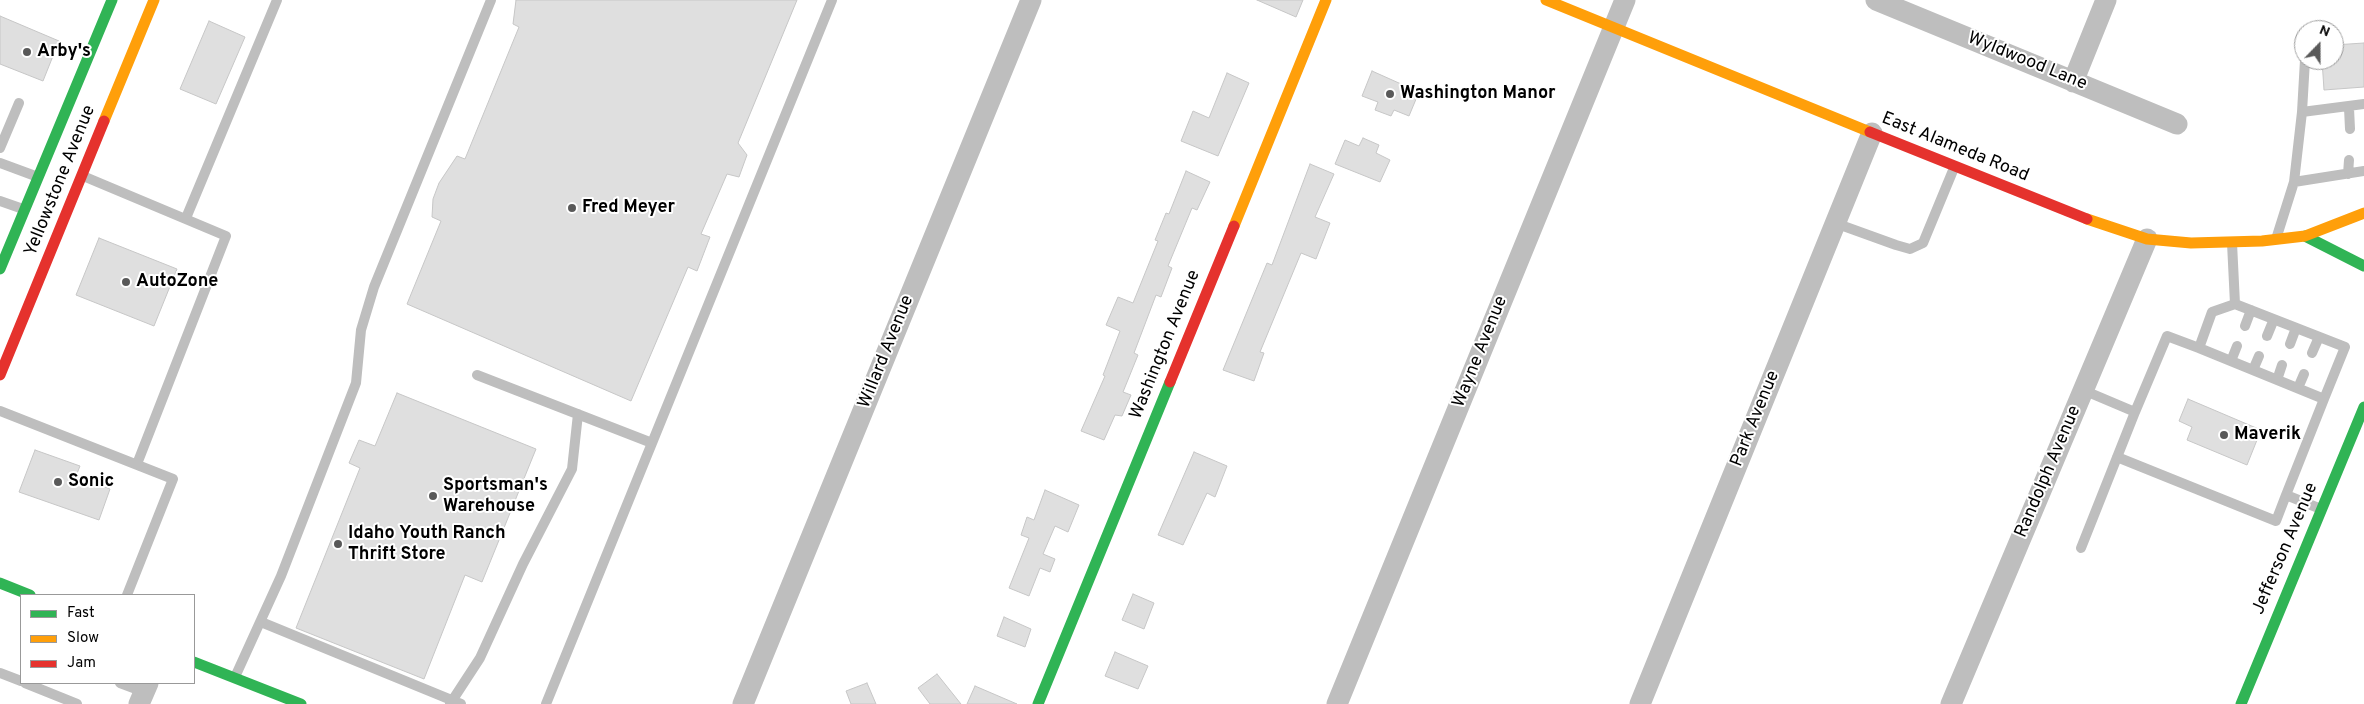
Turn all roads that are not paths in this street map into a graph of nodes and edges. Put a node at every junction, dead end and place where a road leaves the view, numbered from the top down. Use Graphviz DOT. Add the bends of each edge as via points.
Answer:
graph roads {
  1 [pos="112,0"];
  2 [pos="154,0"];
  3 [pos="277,0"];
  4 [pos="491,0"];
  5 [pos="832,0"];
  6 [pos="1031,0"];
  7 [pos="1326,0"];
  8 [pos="1546,0"];
  9 [pos="1625,0"];
  10 [pos="1876,0"];
  11 [pos="2106,0"];
  12 [pos="1614,27"];
  13 [pos="2304,70"];
  14 [pos="2073,82"];
  15 [pos="19,103"];
  16 [pos="2364,104"];
  17 [pos="2349,108"];
  18 [pos="2302,112"];
  19 [pos="2177,124"];
  20 [pos="2350,129"];
  21 [pos="1872,133"];
  22 [pos="0,148"];
  23 [pos="2349,160"];
  24 [pos="0,163"];
  25 [pos="1954,167"];
  26 [pos="2364,171"];
  27 [pos="2348,174"];
  28 [pos="82,176"];
  29 [pos="38,177"];
  30 [pos="2294,182"];
  31 [pos="0,201"];
  32 [pos="24,209"];
  33 [pos="2364,213"];
  34 [pos="186,218"];
  35 [pos="1835,223"];
  36 [pos="2305,236"];
  37 [pos="2147,239"];
  38 [pos="2276,240"];
  39 [pos="2232,242"];
  40 [pos="1,265"];
  41 [pos="2364,266"];
  42 [pos="2235,304"];
  43 [pos="2251,310"];
  44 [pos="2274,319"];
  45 [pos="2245,326"];
  46 [pos="2296,328"];
  47 [pos="2267,336"];
  48 [pos="2319,337"];
  49 [pos="2290,344"];
  50 [pos="2237,346"];
  51 [pos="2199,348"];
  52 [pos="2312,353"];
  53 [pos="2259,356"];
  54 [pos="2232,362"];
  55 [pos="2282,365"];
  56 [pos="2253,370"];
  57 [pos="0,374"];
  58 [pos="2304,374"];
  59 [pos="477,375"];
  60 [pos="2277,380"];
  61 [pos="2298,388"];
  62 [pos="2083,390"];
  63 [pos="2324,399"];
  64 [pos="2364,407"];
  65 [pos="0,411"];
  66 [pos="2134,412"];
  67 [pos="578,414"];
  68 [pos="652,443"];
  69 [pos="2117,457"];
  70 [pos="137,464"];
  71 [pos="2286,495"];
  72 [pos="2322,509"];
  73 [pos="2081,548"];
  74 [pos="0,583"];
  75 [pos="28,594"];
  76 [pos="127,594"];
  77 [pos="261,622"];
  78 [pos="195,662"];
  79 [pos="0,673"];
  80 [pos="235,677"];
  81 [pos="20,681"];
  82 [pos="28,684"];
  83 [pos="122,684"];
  84 [pos="144,693"];
  85 [pos="454,703"];
  86 [pos="77,704"];
  87 [pos="301,704"];
  88 [pos="546,704"];
  89 [pos="743,704"];
  90 [pos="1038,704"];
  91 [pos="1337,704"];
  92 [pos="1640,704"];
  93 [pos="1950,704"];
  94 [pos="2240,704"];
  1 -- 29 [label="main road, Yellowstone Avenue"];
  2 -- 28 [label="main road, Yellowstone Avenue"];
  3 -- 34 [label="lane"];
  4 -- 77 [label="lane" via="374,288 361,330 356,383"];
  5 -- 68 [label="lane"];
  6 -- 89 [label="street, Willard Avenue"];
  7 -- 90 [label="main road, Washington Avenue"];
  8 -- 12 [label="main road, East Alameda Road"];
  9 -- 12 [label="street, Wayne Avenue"];
  10 -- 14 [label="street, Wyldwood Lane"];
  11 -- 14 [label="street"];
  12 -- 21 [label="main road, East Alameda Road"];
  12 -- 91 [label="street, Wayne Avenue"];
  13 -- 18 [label="lane"];
  14 -- 19 [label="street, Wyldwood Lane"];
  15 -- 22 [label="lane"];
  16 -- 17 [label="lane"];
  17 -- 18 [label="lane"];
  17 -- 20 [label="lane"];
  18 -- 30 [label="lane"];
  21 -- 25 [label="main road, East Alameda Road"];
  21 -- 35 [label="street, Park Avenue"];
  23 -- 27 [label="lane"];
  24 -- 29 [label="lane"];
  25 -- 35 [label="lane" via="1923,243 1910,249 1896,246"];
  25 -- 37 [label="main road, East Alameda Road" via="2070,214"];
  26 -- 27 [label="lane"];
  27 -- 30 [label="lane"];
  28 -- 34 [label="lane"];
  28 -- 57 [label="main road, Yellowstone Avenue"];
  29 -- 32 [label="main road, Yellowstone Avenue"];
  30 -- 38 [label="lane"];
  31 -- 32 [label="lane"];
  32 -- 40 [label="main road, Yellowstone Avenue"];
  33 -- 36 [label="main road, East Alameda Road"];
  34 -- 70 [label="lane" via="226,236"];
  35 -- 92 [label="street, Park Avenue"];
  36 -- 38 [label="main road, East Alameda Road"];
  36 -- 41 [label="main road"];
  37 -- 39 [label="main road, East Alameda Road"];
  37 -- 62 [label="street, Randolph Avenue"];
  38 -- 39 [label="main road, East Alameda Road"];
  39 -- 42 [label="lane"];
  42 -- 43 [label="lane"];
  42 -- 51 [label="lane" via="2212,312"];
  43 -- 44 [label="lane"];
  43 -- 45 [label="lane"];
  44 -- 46 [label="lane"];
  44 -- 47 [label="lane"];
  46 -- 48 [label="lane"];
  46 -- 49 [label="lane"];
  48 -- 52 [label="lane"];
  48 -- 63 [label="lane" via="2345,347"];
  50 -- 54 [label="lane"];
  51 -- 54 [label="lane"];
  51 -- 66 [label="lane" via="2167,336"];
  53 -- 56 [label="lane"];
  54 -- 56 [label="lane"];
  55 -- 60 [label="lane"];
  56 -- 60 [label="lane"];
  58 -- 61 [label="lane"];
  59 -- 67 [label="lane"];
  60 -- 61 [label="lane"];
  61 -- 63 [label="lane"];
  62 -- 66 [label="lane"];
  62 -- 93 [label="street, Randolph Avenue"];
  63 -- 71 [label="lane"];
  64 -- 72 [label="main road, Jefferson Avenue"];
  65 -- 70 [label="lane"];
  66 -- 69 [label="lane"];
  67 -- 68 [label="lane"];
  67 -- 85 [label="lane" via="572,469 480,658"];
  68 -- 88 [label="lane"];
  69 -- 71 [label="lane" via="2276,521"];
  69 -- 73 [label="lane"];
  70 -- 76 [label="lane" via="174,478"];
  71 -- 72 [label="lane"];
  72 -- 94 [label="main road, Jefferson Avenue"];
  74 -- 75 [label="main road"];
  77 -- 80 [label="lane"];
  77 -- 85 [label="lane"];
  78 -- 80 [label="main road"];
  79 -- 81 [label="lane"];
  80 -- 87 [label="main road"];
  82 -- 86 [label="lane"];
  83 -- 84 [label="lane"];
}
